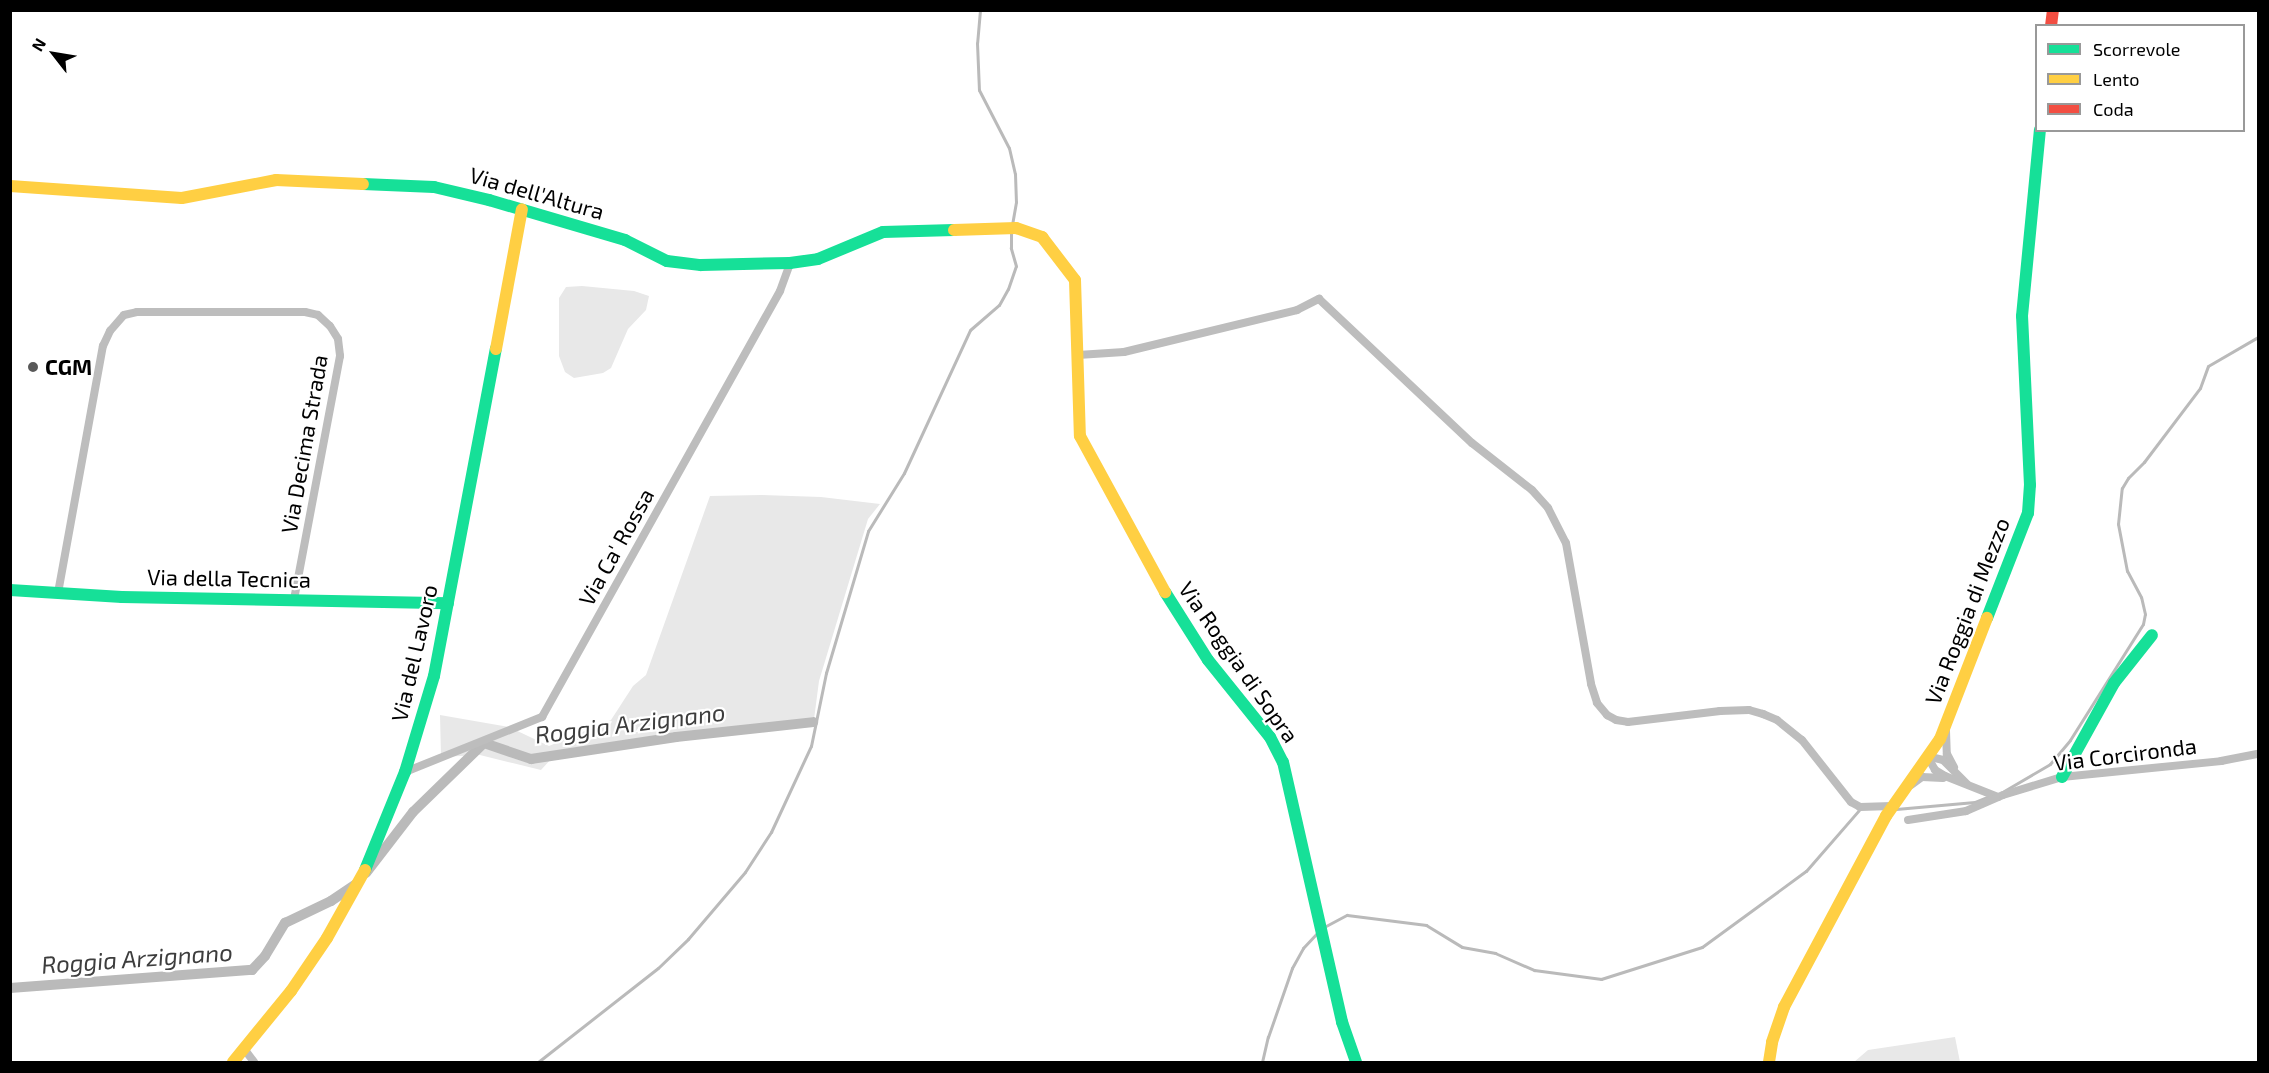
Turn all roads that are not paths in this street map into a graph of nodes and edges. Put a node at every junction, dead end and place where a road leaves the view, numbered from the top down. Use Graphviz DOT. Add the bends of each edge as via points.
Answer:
graph roads {
  1 [pos="2040,132"];
  2 [pos="10,186"];
  3 [pos="522,209"];
  4 [pos="1041,237"];
  5 [pos="790,263"];
  6 [pos="1078,355"];
  7 [pos="10,590"];
  8 [pos="58,593"];
  9 [pos="294,600"];
  10 [pos="448,603"];
  11 [pos="2152,635"];
  12 [pos="1946,722"];
  13 [pos="2259,754"];
  14 [pos="1928,756"];
  15 [pos="405,772"];
  16 [pos="2062,777"];
  17 [pos="1967,784"];
  18 [pos="1998,797"];
  19 [pos="1893,806"];
  20 [pos="1908,820"];
  21 [pos="245,1050"];
  22 [pos="233,1062"];
  23 [pos="254,1062"];
  24 [pos="1356,1062"];
  25 [pos="1770,1062"];
  1 -- 12 [label="street, Via Roggia di Mezzo" via="2022,316 2028,513"];
  2 -- 3 [label="street, Via dell'Altura" via="192,198 263,181 326,180 434,187"];
  3 -- 5 [label="street, Via dell'Altura" via="625,240 667,261 701,265"];
  3 -- 10 [label="street, Via del Lavoro"];
  4 -- 5 [label="street, Via dell'Altura" via="1016,228 883,232 818,260"];
  4 -- 6 [label="street, Via Roggia di Sopra" via="1075,280"];
  5 -- 15 [label="street, Via Ca' Rossa" via="780,291 542,717"];
  6 -- 19 [label="street" via="1124,352 1297,310 1319,299 1472,443 1532,490 1548,508 1566,543 1591,684 1597,704 1607,715 1628,722 1720,711 1749,710 1763,714 1802,740 1851,802 1860,807"];
  6 -- 24 [label="street, Via Roggia di Sopra" via="1080,436 1161,586 1208,660 1270,737 1283,762 1342,1022"];
  7 -- 8 [label="street, Via della Tecnica"];
  8 -- 9 [label="street, Via della Tecnica"];
  8 -- 9 [label="street, Via Decima Strada" via="103,346 124,315 305,312 318,315 330,326 338,339 340,356"];
  9 -- 10 [label="street, Via della Tecnica"];
  10 -- 15 [label="street, Via del Lavoro" via="434,676"];
  11 -- 16 [label="street" via="2114,683"];
  12 -- 14 [label="street, Via Roggia di Mezzo"];
  12 -- 17 [label="street" via="1947,754"];
  13 -- 16 [label="street, Via Corcironda"];
  14 -- 17 [label="street" via="1943,760"];
  14 -- 19 [label="street, Via Roggia di Mezzo"];
  15 -- 21 [label="street, Via del Lavoro" via="362,876 327,938"];
  16 -- 18 [label="street, Via Corcironda"];
  17 -- 18 [label="street"];
  17 -- 19 [label="street" via="1923,777"];
  18 -- 20 [label="street, Via Corcironda" via="1966,812"];
  19 -- 25 [label="street, Via Roggia di Mezzo" via="1784,1007"];
  21 -- 22 [label="street, Via del Lavoro"];
  21 -- 23 [label="street"];
}
